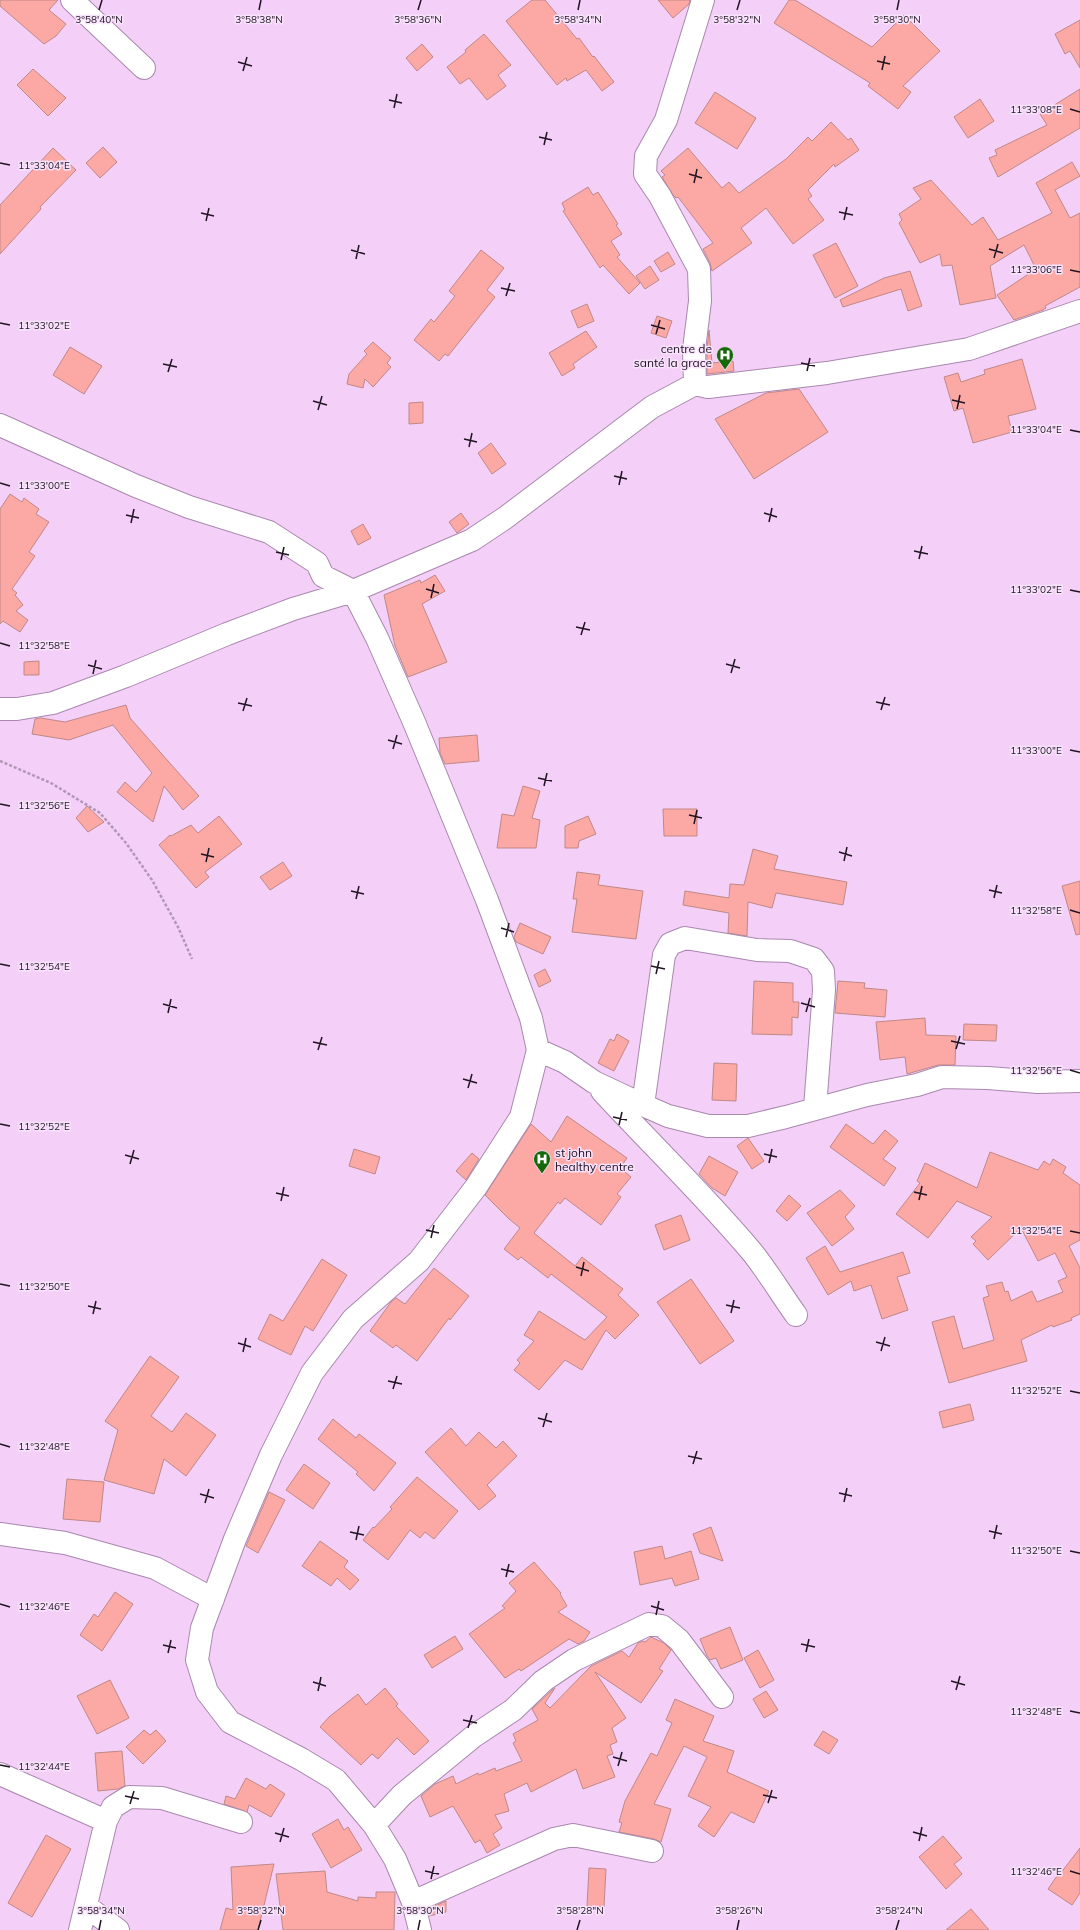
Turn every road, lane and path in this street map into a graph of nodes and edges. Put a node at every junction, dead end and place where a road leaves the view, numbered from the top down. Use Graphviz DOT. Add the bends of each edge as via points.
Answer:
graph roads {
  1 [pos="72,0"];
  2 [pos="703,0"];
  3 [pos="144,68"];
  4 [pos="1080,311"];
  5 [pos="695,384"];
  6 [pos="0,425"];
  7 [pos="353,590"];
  8 [pos="0,709"];
  9 [pos="0,761"];
  10 [pos="192,959"];
  11 [pos="538,1050"];
  12 [pos="1080,1081"];
  13 [pos="594,1082"];
  14 [pos="643,1105"];
  15 [pos="815,1108"];
  16 [pos="796,1315"];
  17 [pos="0,1534"];
  18 [pos="213,1599"];
  19 [pos="722,1697"];
  20 [pos="0,1774"];
  21 [pos="106,1821"];
  22 [pos="241,1822"];
  23 [pos="374,1824"];
  24 [pos="652,1852"];
  25 [pos="413,1902"];
  26 [pos="86,1906"];
  27 [pos="80,1930"];
  28 [pos="118,1930"];
  29 [pos="420,1930"];
  1 -- 3 [label="street"];
  2 -- 5 [label="street" via="666,120 646,156 645,174 660,196 698,269 700,301 694,349"];
  4 -- 5 [label="street" via="969,350 708,387"];
  5 -- 7 [label="street" via="652,407 472,540"];
  6 -- 7 [label="street" via="136,486 189,507 269,532 317,563 324,576"];
  7 -- 8 [label="street" via="256,623 53,703"];
  7 -- 11 [label="street" via="414,722 487,900 531,1018"];
  9 -- 10 [label="path" via="51,783 100,813 126,843 152,880"];
  11 -- 13 [label="street" via="565,1062"];
  11 -- 18 [label="street" via="520,1118 476,1187 419,1261 353,1319 312,1373 271,1455"];
  12 -- 15 [label="street" via="1038,1082 942,1077"];
  13 -- 14 [label="street"];
  13 -- 16 [label="street" via="715,1210 753,1254"];
  14 -- 15 [label="street" via="668,1116 708,1126 748,1126"];
  14 -- 15 [label="street" via="664,955 670,944 685,938 757,950 790,951 814,959 823,971 824,990"];
  17 -- 18 [label="street" via="65,1543 155,1568"];
  18 -- 23 [label="street" via="202,1628 197,1660 207,1692 230,1722 301,1758 336,1780"];
  19 -- 23 [label="street" via="679,1640 662,1626 649,1624 574,1660 543,1681 513,1710 474,1736 402,1795"];
  20 -- 21 [label="street"];
  21 -- 22 [label="street" via="113,1807 129,1797 162,1798"];
  21 -- 26 [label="street"];
  23 -- 25 [label="street" via="395,1859"];
  24 -- 25 [label="street" via="573,1835 554,1839"];
  25 -- 29 [label="street"];
  26 -- 27 [label="street"];
  26 -- 28 [label="street"];
}
